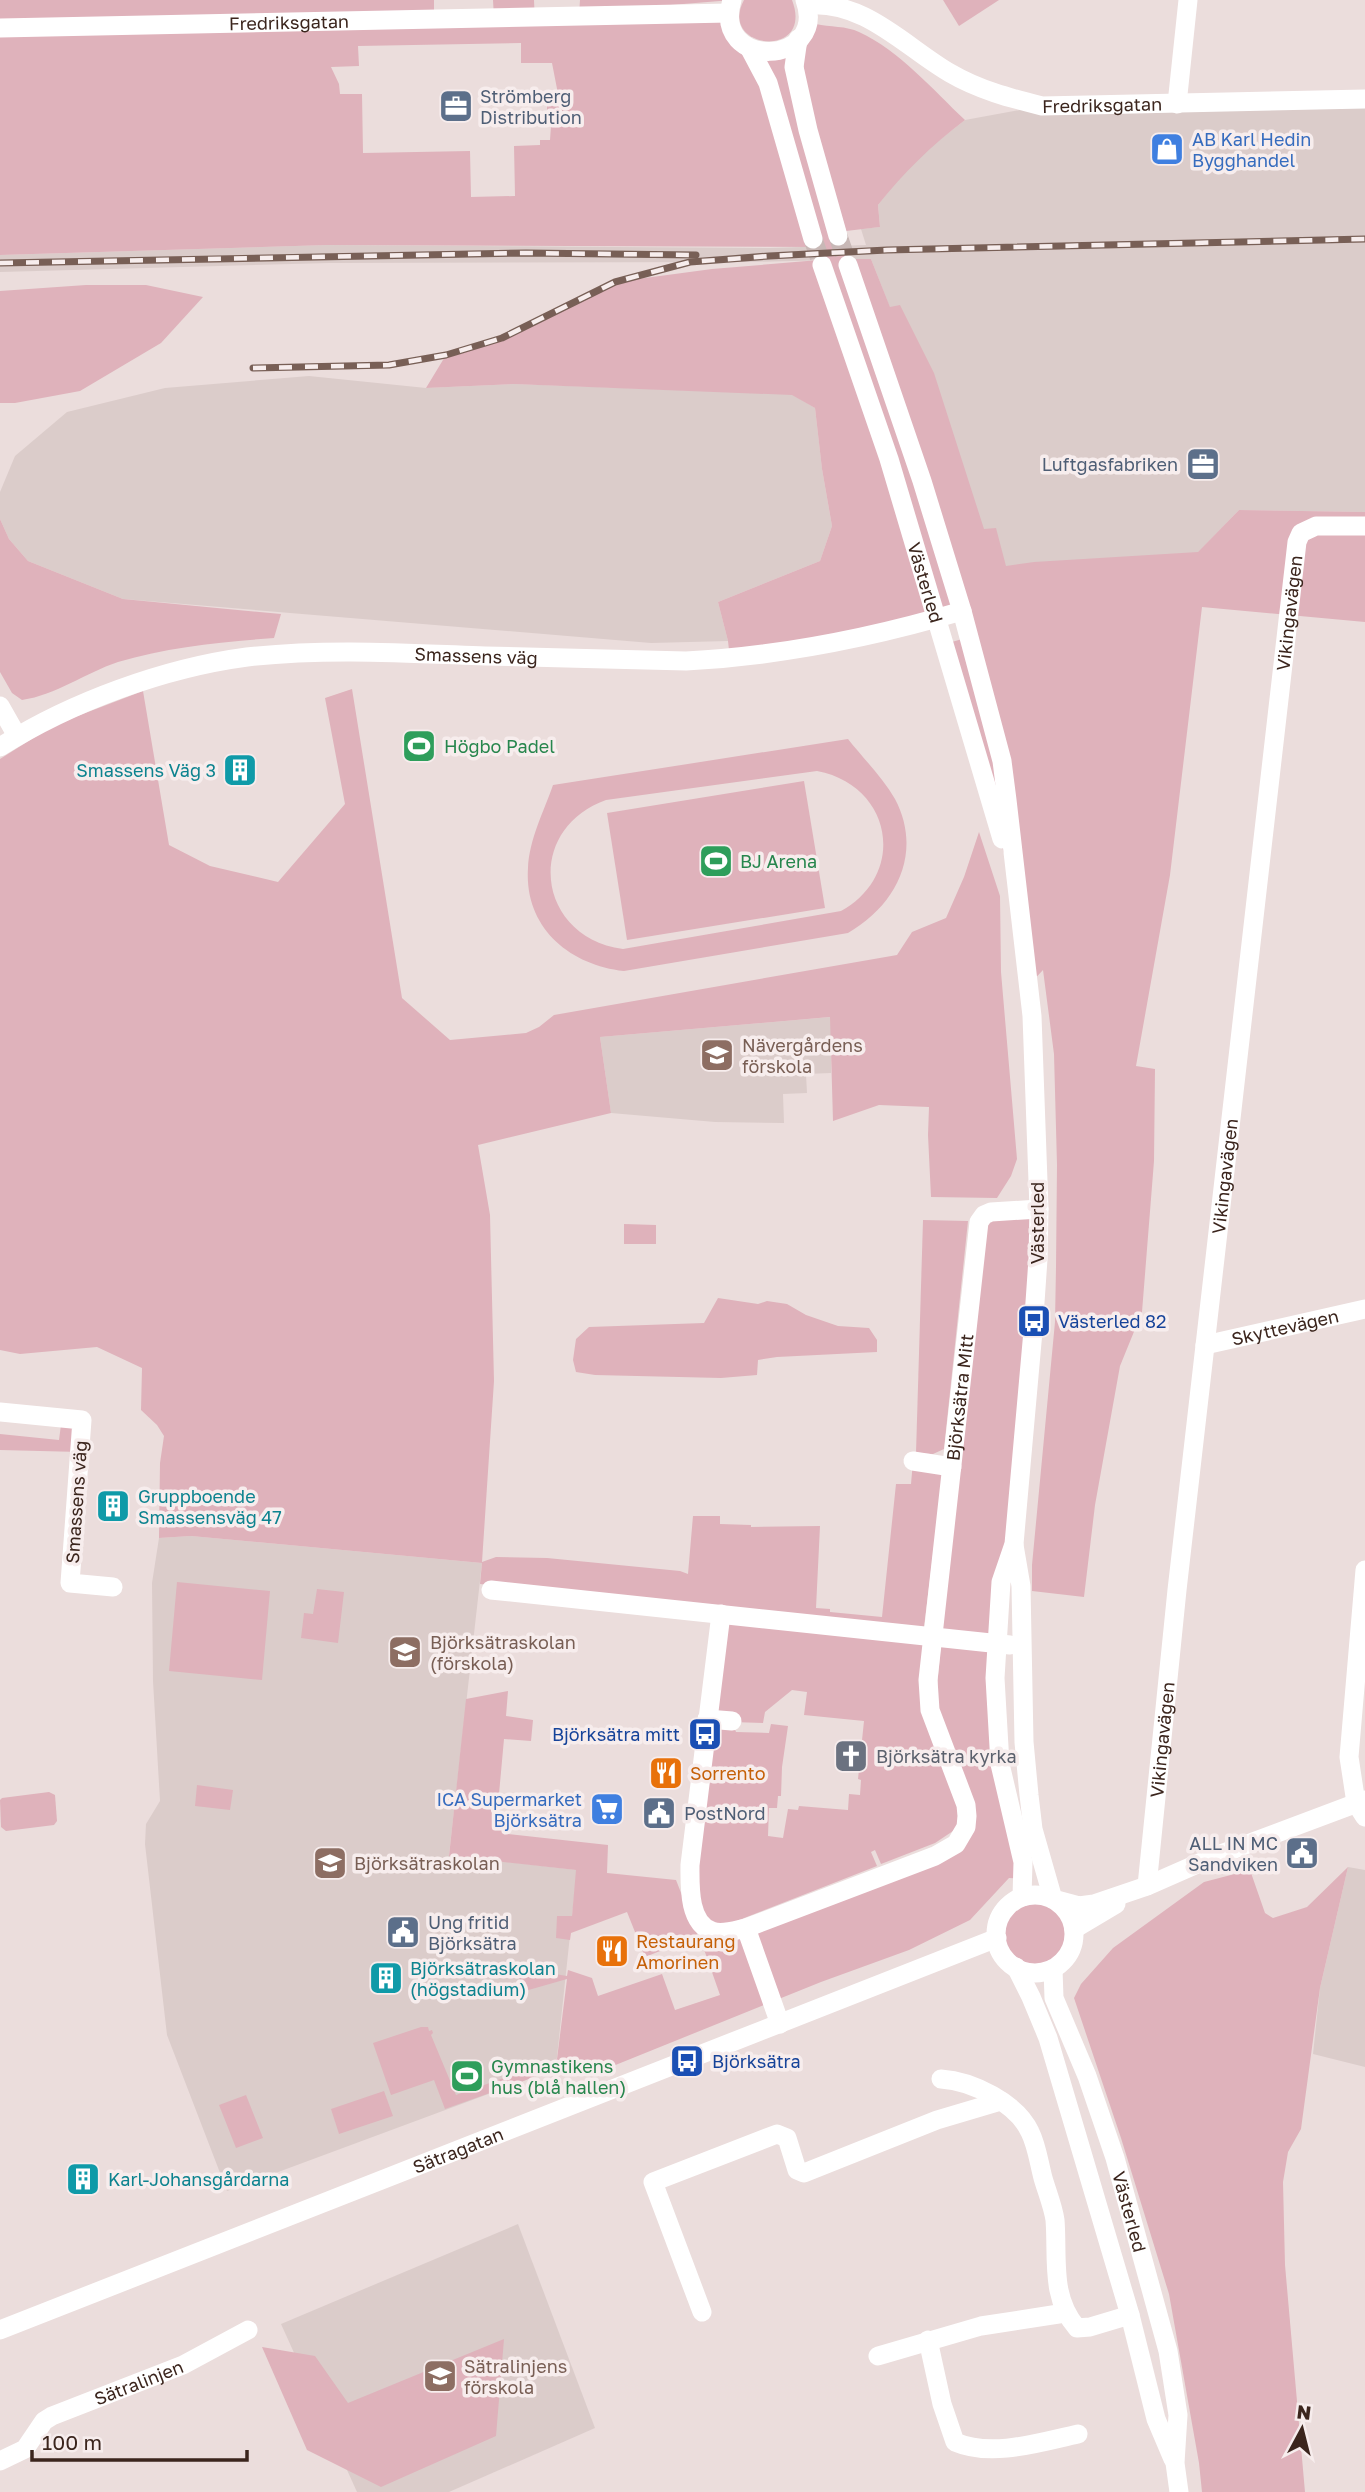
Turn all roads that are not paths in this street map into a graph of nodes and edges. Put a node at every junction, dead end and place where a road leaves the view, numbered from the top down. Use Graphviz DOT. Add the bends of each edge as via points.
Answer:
graph roads {
  1 [pos="1188,0"];
  2 [pos="731,5"];
  3 [pos="807,6"];
  4 [pos="579,8"];
  5 [pos="0,28"];
  6 [pos="798,39"];
  7 [pos="750,49"];
  8 [pos="1365,99"];
  9 [pos="1177,104"];
  10 [pos="838,236"];
  11 [pos="813,239"];
  12 [pos="848,264"];
  13 [pos="822,265"];
  14 [pos="1365,526"];
  15 [pos="962,611"];
  16 [pos="937,618"];
  17 [pos="0,706"];
  18 [pos="17,736"];
  19 [pos="0,747"];
  20 [pos="1018,903"];
  21 [pos="1038,1209"];
  22 [pos="1365,1308"];
  23 [pos="1205,1345"];
  24 [pos="0,1412"];
  25 [pos="913,1461"];
  26 [pos="952,1467"];
  27 [pos="1014,1544"];
  28 [pos="1365,1570"];
  29 [pos="113,1587"];
  30 [pos="491,1590"];
  31 [pos="720,1614"];
  32 [pos="933,1637"];
  33 [pos="997,1643"];
  34 [pos="1022,1646"];
  35 [pos="707,1719"];
  36 [pos="732,1721"];
  37 [pos="1362,1807"];
  38 [pos="1147,1886"];
  39 [pos="1022,1897"];
  40 [pos="1053,1899"];
  41 [pos="746,1928"];
  42 [pos="1074,1929"];
  43 [pos="997,1931"];
  44 [pos="1016,1967"];
  45 [pos="1053,1969"];
  46 [pos="780,2024"];
  47 [pos="941,2079"];
  48 [pos="1001,2101"];
  49 [pos="702,2312"];
  50 [pos="1065,2313"];
  51 [pos="1130,2315"];
  52 [pos="0,2330"];
  53 [pos="248,2330"];
  54 [pos="928,2340"];
  55 [pos="878,2356"];
  56 [pos="1078,2434"];
  57 [pos="0,2461"];
  58 [pos="1175,2463"];
  59 [pos="1179,2492"];
  1 -- 9 [label="street"];
  2 -- 4 [label="street, Fredriksgatan"];
  2 -- 7 [label="street" via="730,24"];
  3 -- 6 [label="street" via="807,22"];
  3 -- 9 [label="street, Fredriksgatan" via="822,2 843,5 888,28 950,73 1000,95 1042,106"];
  4 -- 5 [label="street, Fredriksgatan"];
  6 -- 7 [label="street" via="777,52"];
  6 -- 10 [label="street" via="794,67"];
  7 -- 11 [label="street" via="768,83"];
  8 -- 9 [label="street, Fredriksgatan"];
  12 -- 15 [label="street, Västerled"];
  13 -- 16 [label="street, Västerled"];
  14 -- 23 [label="street, Vikingavägen" via="1316,526 1301,533 1297,542"];
  15 -- 16 [label="street, Smassens väg"];
  15 -- 20 [label="street, Västerled" via="1002,761"];
  16 -- 18 [label="street, Smassens väg" via="849,641 733,659 345,651 245,657 120,688"];
  16 -- 20 [label="street, Västerled"];
  17 -- 18 [label="street"];
  18 -- 19 [label="street, Smassens väg"];
  20 -- 21 [label="street, Västerled" via="1032,1016"];
  21 -- 26 [label="street, Björksätra Mitt" via="991,1212 979,1222"];
  21 -- 27 [label="street, Västerled" via="1033,1331"];
  22 -- 23 [label="street, Skyttevägen"];
  23 -- 38 [label="street, Vikingavägen"];
  24 -- 29 [label="street, Smassens väg" via="82,1420 70,1583"];
  25 -- 26 [label="street"];
  26 -- 32 [label="street, Björksätra Mitt"];
  27 -- 33 [label="street, Västerled" via="1001,1582"];
  27 -- 34 [label="street, Västerled" via="1021,1586"];
  28 -- 37 [label="street" via="1349,1743 1350,1777"];
  30 -- 31 [label="street"];
  31 -- 32 [label="street"];
  31 -- 35 [label="street, Björksätra Mitt"];
  32 -- 33 [label="street"];
  32 -- 41 [label="street, Björksätra Mitt" via="928,1698 966,1805 961,1837 950,1849"];
  33 -- 34 [label="street"];
  33 -- 39 [label="street, Västerled" via="1000,1764 1023,1862"];
  34 -- 40 [label="street, Västerled" via="1028,1795"];
  35 -- 36 [label="street"];
  35 -- 41 [label="street, Björksätra Mitt" via="690,1892 708,1930"];
  37 -- 38 [label="street" via="1222,1854"];
  38 -- 40 [label="street" via="1084,1906"];
  38 -- 42 [label="street"];
  39 -- 40 [label="street"];
  39 -- 43 [label="street" via="1007,1907"];
  40 -- 42 [label="street" via="1065,1908"];
  41 -- 46 [label="street"];
  42 -- 45 [label="street" via="1070,1952"];
  43 -- 44 [label="street" via="1003,1955"];
  43 -- 46 [label="street, Sätragatan"];
  44 -- 45 [label="street" via="1028,1972"];
  44 -- 51 [label="street, Västerled" via="1048,2038"];
  45 -- 58 [label="street, Västerled" via="1054,1998 1115,2158 1161,2325 1178,2415"];
  46 -- 52 [label="street, Sätragatan"];
  47 -- 48 [label="street" via="957,2080"];
  48 -- 49 [label="street" via="937,2120 804,2173 797,2169 787,2138 777,2134 653,2182"];
  48 -- 50 [label="street" via="1010,2105 1030,2131 1055,2217 1056,2271"];
  50 -- 51 [label="street" via="1077,2328"];
  50 -- 54 [label="street"];
  51 -- 58 [label="street, Västerled" via="1156,2419"];
  53 -- 57 [label="street, Sätralinjen" via="183,2365 52,2416 25,2449"];
  54 -- 55 [label="street"];
  54 -- 56 [label="street" via="956,2442 977,2448 1008,2446"];
  58 -- 59 [label="street, Västerled"];
}
